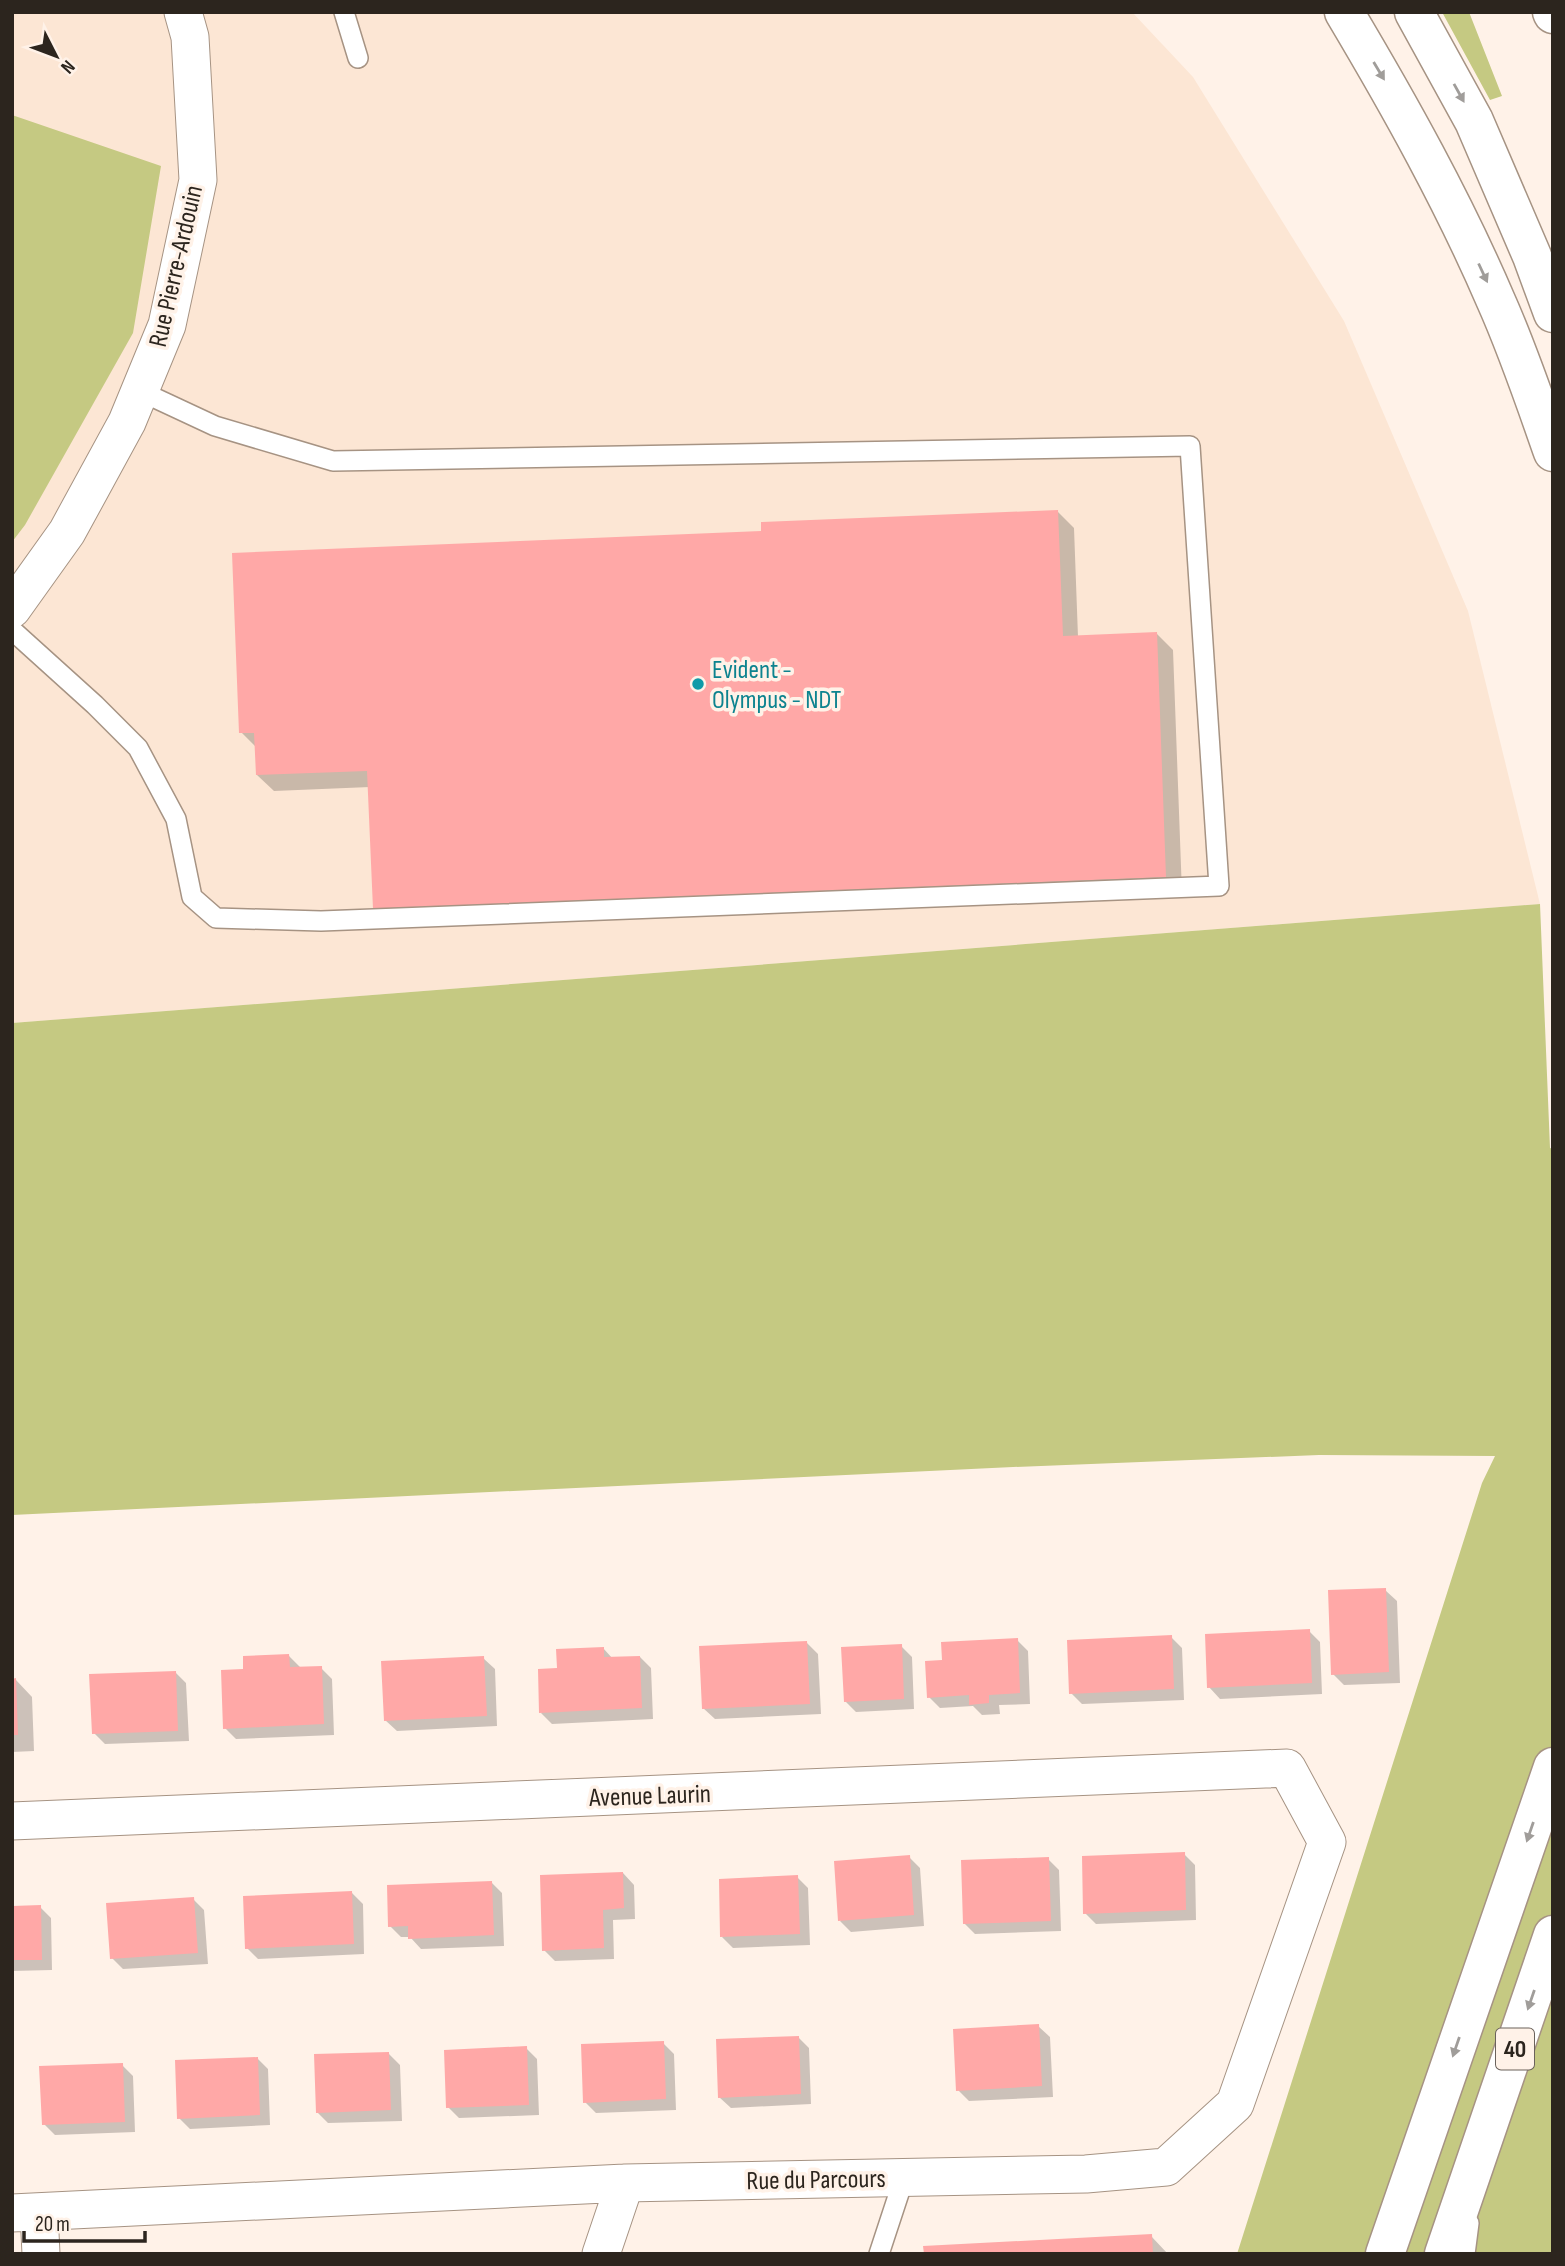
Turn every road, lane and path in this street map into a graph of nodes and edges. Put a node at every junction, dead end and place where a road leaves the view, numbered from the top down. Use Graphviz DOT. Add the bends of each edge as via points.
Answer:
graph roads {
  1 [pos="183,12"];
  2 [pos="344,12"];
  3 [pos="1344,12"];
  4 [pos="1414,12"];
  5 [pos="358,58"];
  6 [pos="1553,313"];
  7 [pos="140,391"];
  8 [pos="1553,452"];
  9 [pos="12,609"];
  10 [pos="12,630"];
  11 [pos="1553,1767"];
  12 [pos="1287,1768"];
  13 [pos="12,1821"];
  14 [pos="1553,1935"];
  15 [pos="1476,2163"];
  16 [pos="904,2178"];
  17 [pos="625,2183"];
  18 [pos="26,2213"];
  19 [pos="41,2254"];
  20 [pos="601,2254"];
  21 [pos="879,2254"];
  22 [pos="1385,2254"];
  23 [pos="1444,2254"];
  24 [pos="1465,2254"];
  1 -- 7 [label="street, Rue Pierre-Ardouin" via="190,37 198,180 167,325"];
  2 -- 5 [label="lane"];
  3 -- 8 [label="highway, one-way" via="1396,99 1458,219 1497,302"];
  4 -- 6 [label="highway, one-way" via="1474,121"];
  7 -- 9 [label="street, Rue Pierre-Ardouin" via="67,533"];
  7 -- 10 [label="lane" via="215,426 333,461 1190,446 1219,886 321,921 216,918 192,897 176,818 138,748"];
  11 -- 22 [label="highway, one-way"];
  12 -- 13 [label="street, Avenue Laurin"];
  12 -- 16 [label="street, Rue du Parcours" via="1327,1843 1235,2104 1166,2167 1086,2174"];
  14 -- 15 [label="highway, 40, one-way"];
  15 -- 23 [label="highway, 40"];
  15 -- 24 [label="lane"];
  16 -- 17 [label="street, Rue du Parcours"];
  16 -- 21 [label="lane"];
  17 -- 18 [label="street, Rue du Parcours"];
  17 -- 20 [label="street"];
  18 -- 19 [label="street"];
}
